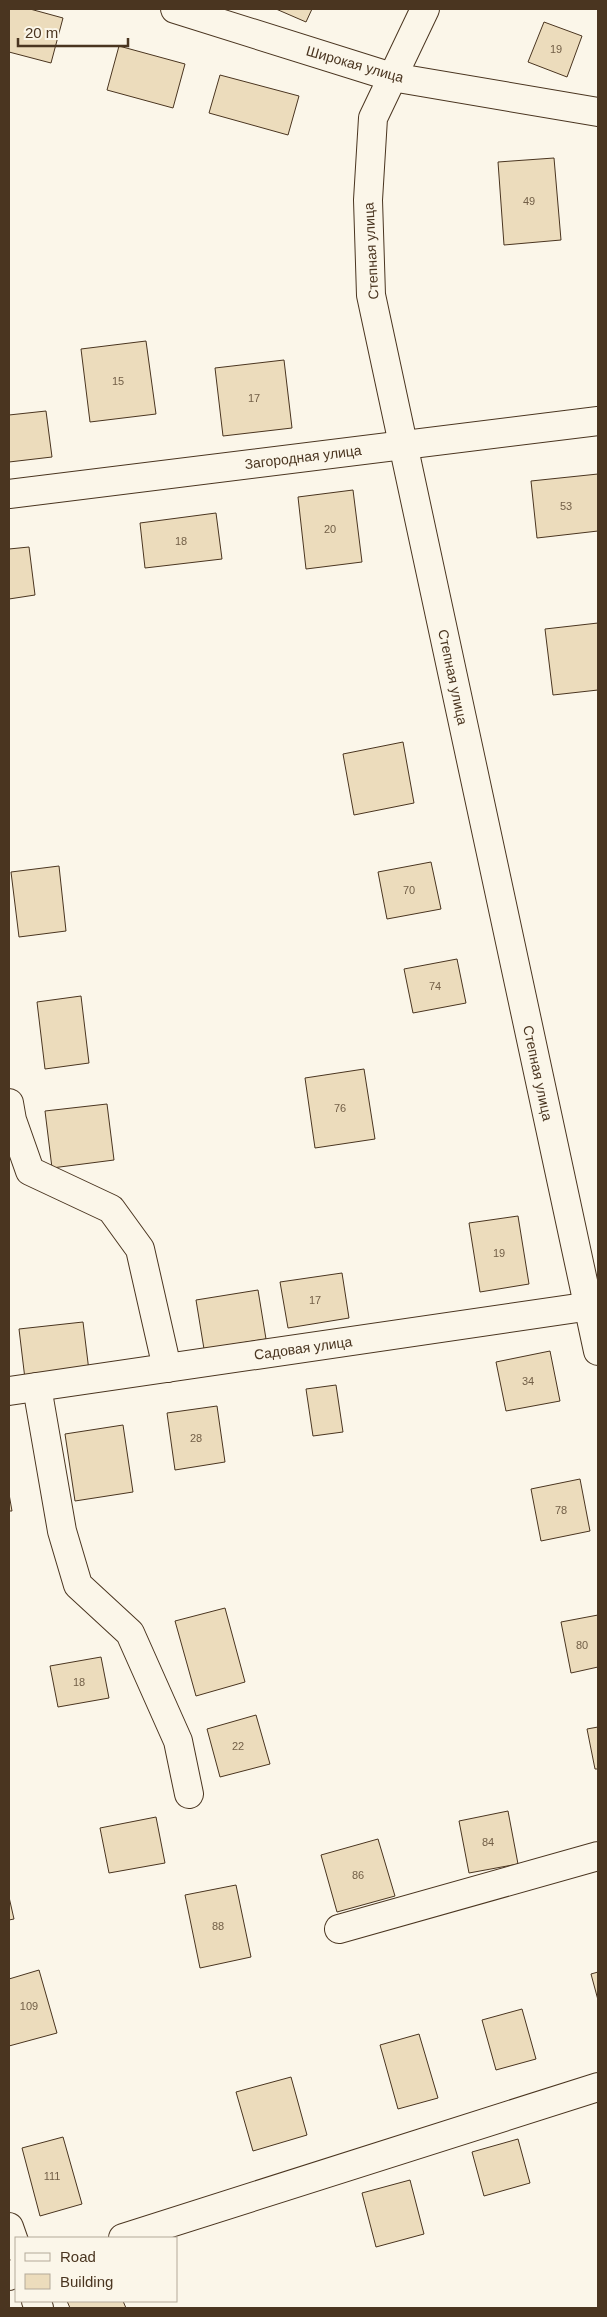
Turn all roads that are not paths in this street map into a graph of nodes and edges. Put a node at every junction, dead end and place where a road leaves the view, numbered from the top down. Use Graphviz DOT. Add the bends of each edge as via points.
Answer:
graph roads {
  1 [pos="175,9"];
  2 [pos="425,9"];
  3 [pos="392,77"];
  4 [pos="598,112"];
  5 [pos="598,421"];
  6 [pos="403,445"];
  7 [pos="9,494"];
  8 [pos="9,1103"];
  9 [pos="593,1305"];
  10 [pos="598,1351"];
  11 [pos="167,1368"];
  12 [pos="37,1387"];
  13 [pos="9,1391"];
  14 [pos="189,1794"];
  15 [pos="598,1856"];
  16 [pos="339,1928"];
  17 [pos="598,2087"];
  18 [pos="9,2227"];
  19 [pos="126,2237"];
  20 [pos="15,2244"];
  1 -- 3 [label="street, Широкая улица"];
  2 -- 3 [label="street, Степная улица"];
  3 -- 4 [label="street, Широкая улица"];
  3 -- 6 [label="street, Степная улица" via="373,118 368,200 371,295"];
  5 -- 6 [label="street, Загородная улица"];
  6 -- 7 [label="street, Загородная улица"];
  6 -- 9 [label="street, Степная улица"];
  8 -- 11 [label="street" via="30,1171 111,1209 140,1249"];
  9 -- 10 [label="street, Степная улица"];
  9 -- 11 [label="street, Садовая улица"];
  11 -- 12 [label="street, Садовая улица"];
  12 -- 13 [label="street, Садовая улица"];
  12 -- 14 [label="street" via="62,1531 78,1585 130,1633 178,1741"];
  15 -- 16 [label="street"];
  17 -- 19 [label="street"];
  18 -- 20 [label="street"];
}
